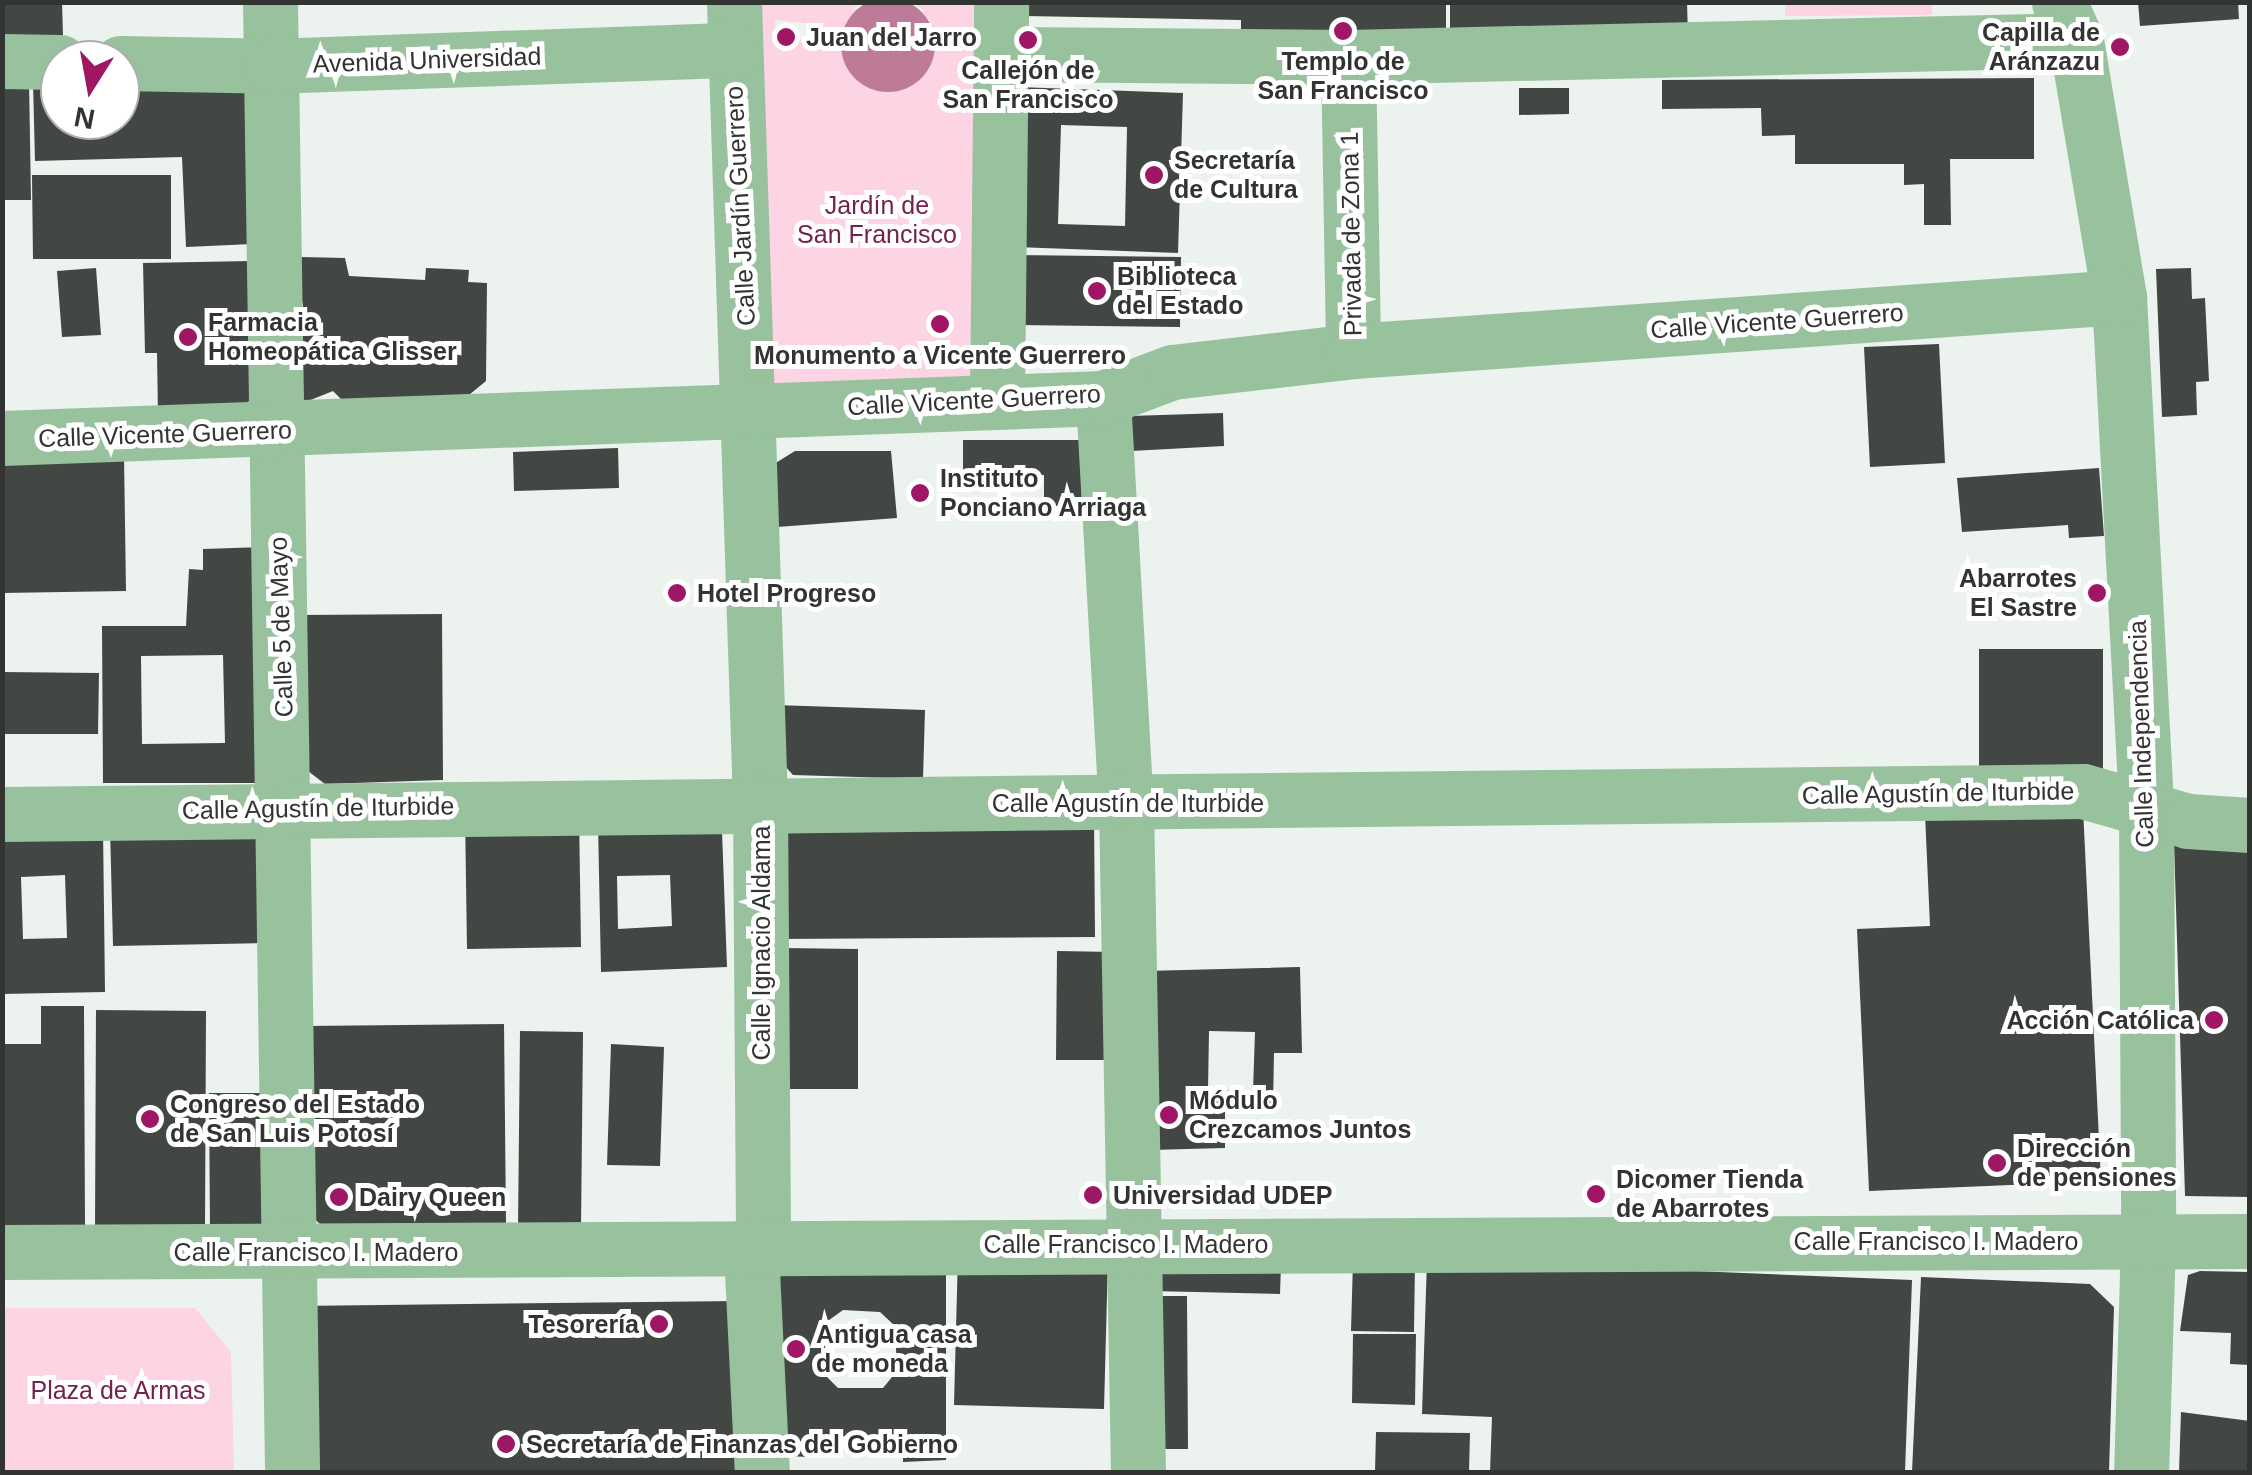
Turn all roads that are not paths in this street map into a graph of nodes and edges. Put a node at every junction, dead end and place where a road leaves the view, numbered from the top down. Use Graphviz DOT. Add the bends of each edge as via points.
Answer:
graph roads {
  1 [pos="270,2"];
  2 [pos="1001,2"];
  3 [pos="2067,21"];
  4 [pos="734,26"];
  5 [pos="1016,54"];
  6 [pos="1348,57"];
  7 [pos="2,61"];
  8 [pos="40,62"];
  9 [pos="140,63"];
  10 [pos="270,66"];
  11 [pos="2119,297"];
  12 [pos="1353,351"];
  13 [pos="1103,398"];
  14 [pos="997,400"];
  15 [pos="744,410"];
  16 [pos="276,432"];
  17 [pos="2,438"];
  18 [pos="760,802"];
  19 [pos="1126,804"];
  20 [pos="2146,804"];
  21 [pos="286,808"];
  22 [pos="2,814"];
  23 [pos="2250,825"];
  24 [pos="2148,1240"];
  25 [pos="2250,1241"];
  26 [pos="1131,1244"];
  27 [pos="763,1248"];
  28 [pos="2,1252"];
  29 [pos="292,1252"];
  30 [pos="292,1472"];
  31 [pos="762,1472"];
  32 [pos="1138,1472"];
  33 [pos="2141,1472"];
  1 -- 10 [label="street, Calle 5 de Mayo"];
  2 -- 14 [label="street"];
  3 -- 6 [label="street"];
  3 -- 11 [label="street, Calle Independencia"];
  4 -- 10 [label="street, Avenida Universidad"];
  4 -- 15 [label="street, Calle Jardín Guerrero"];
  5 -- 6 [label="street"];
  6 -- 12 [label="street, Privada de Zona 1"];
  7 -- 8 [label="street"];
  9 -- 10 [label="street, Avenida Universidad"];
  10 -- 16 [label="street, Calle 5 de Mayo"];
  11 -- 12 [label="street, Calle Vicente Guerrero"];
  11 -- 20 [label="street, Calle Independencia"];
  12 -- 13 [label="street, Calle Vicente Guerrero" via="1172,372"];
  13 -- 14 [label="street, Calle Vicente Guerrero"];
  13 -- 19 [label="street"];
  14 -- 15 [label="street, Calle Vicente Guerrero"];
  15 -- 16 [label="street, Calle Vicente Guerrero"];
  15 -- 18 [label="street, Calle Ignacio Aldama"];
  16 -- 17 [label="street, Calle Vicente Guerrero"];
  16 -- 21 [label="street, Calle 5 de Mayo"];
  18 -- 19 [label="street, Calle Agustín de Iturbide"];
  18 -- 21 [label="street, Calle Agustín de Iturbide"];
  18 -- 27 [label="street, Calle Ignacio Aldama"];
  19 -- 20 [label="street, Calle Agustín de Iturbide" via="2082,791"];
  19 -- 26 [label="street"];
  20 -- 23 [label="street, Calle Agustín de Iturbide" via="2188,821"];
  20 -- 24 [label="street, Calle Independencia"];
  21 -- 22 [label="street, Calle Agustín de Iturbide"];
  21 -- 29 [label="street, Calle 5 de Mayo"];
  24 -- 25 [label="street, Calle Francisco I. Madero"];
  24 -- 26 [label="street, Calle Francisco I. Madero"];
  24 -- 33 [label="street, Calle Independencia"];
  26 -- 27 [label="street, Calle Francisco I. Madero"];
  26 -- 32 [label="street"];
  27 -- 29 [label="street, Calle Francisco I. Madero"];
  27 -- 31 [label="street, Calle Ignacio Aldama" via="752,1272"];
  28 -- 29 [label="street, Calle Francisco I. Madero"];
  29 -- 30 [label="street, Calle 5 de Mayo"];
}
